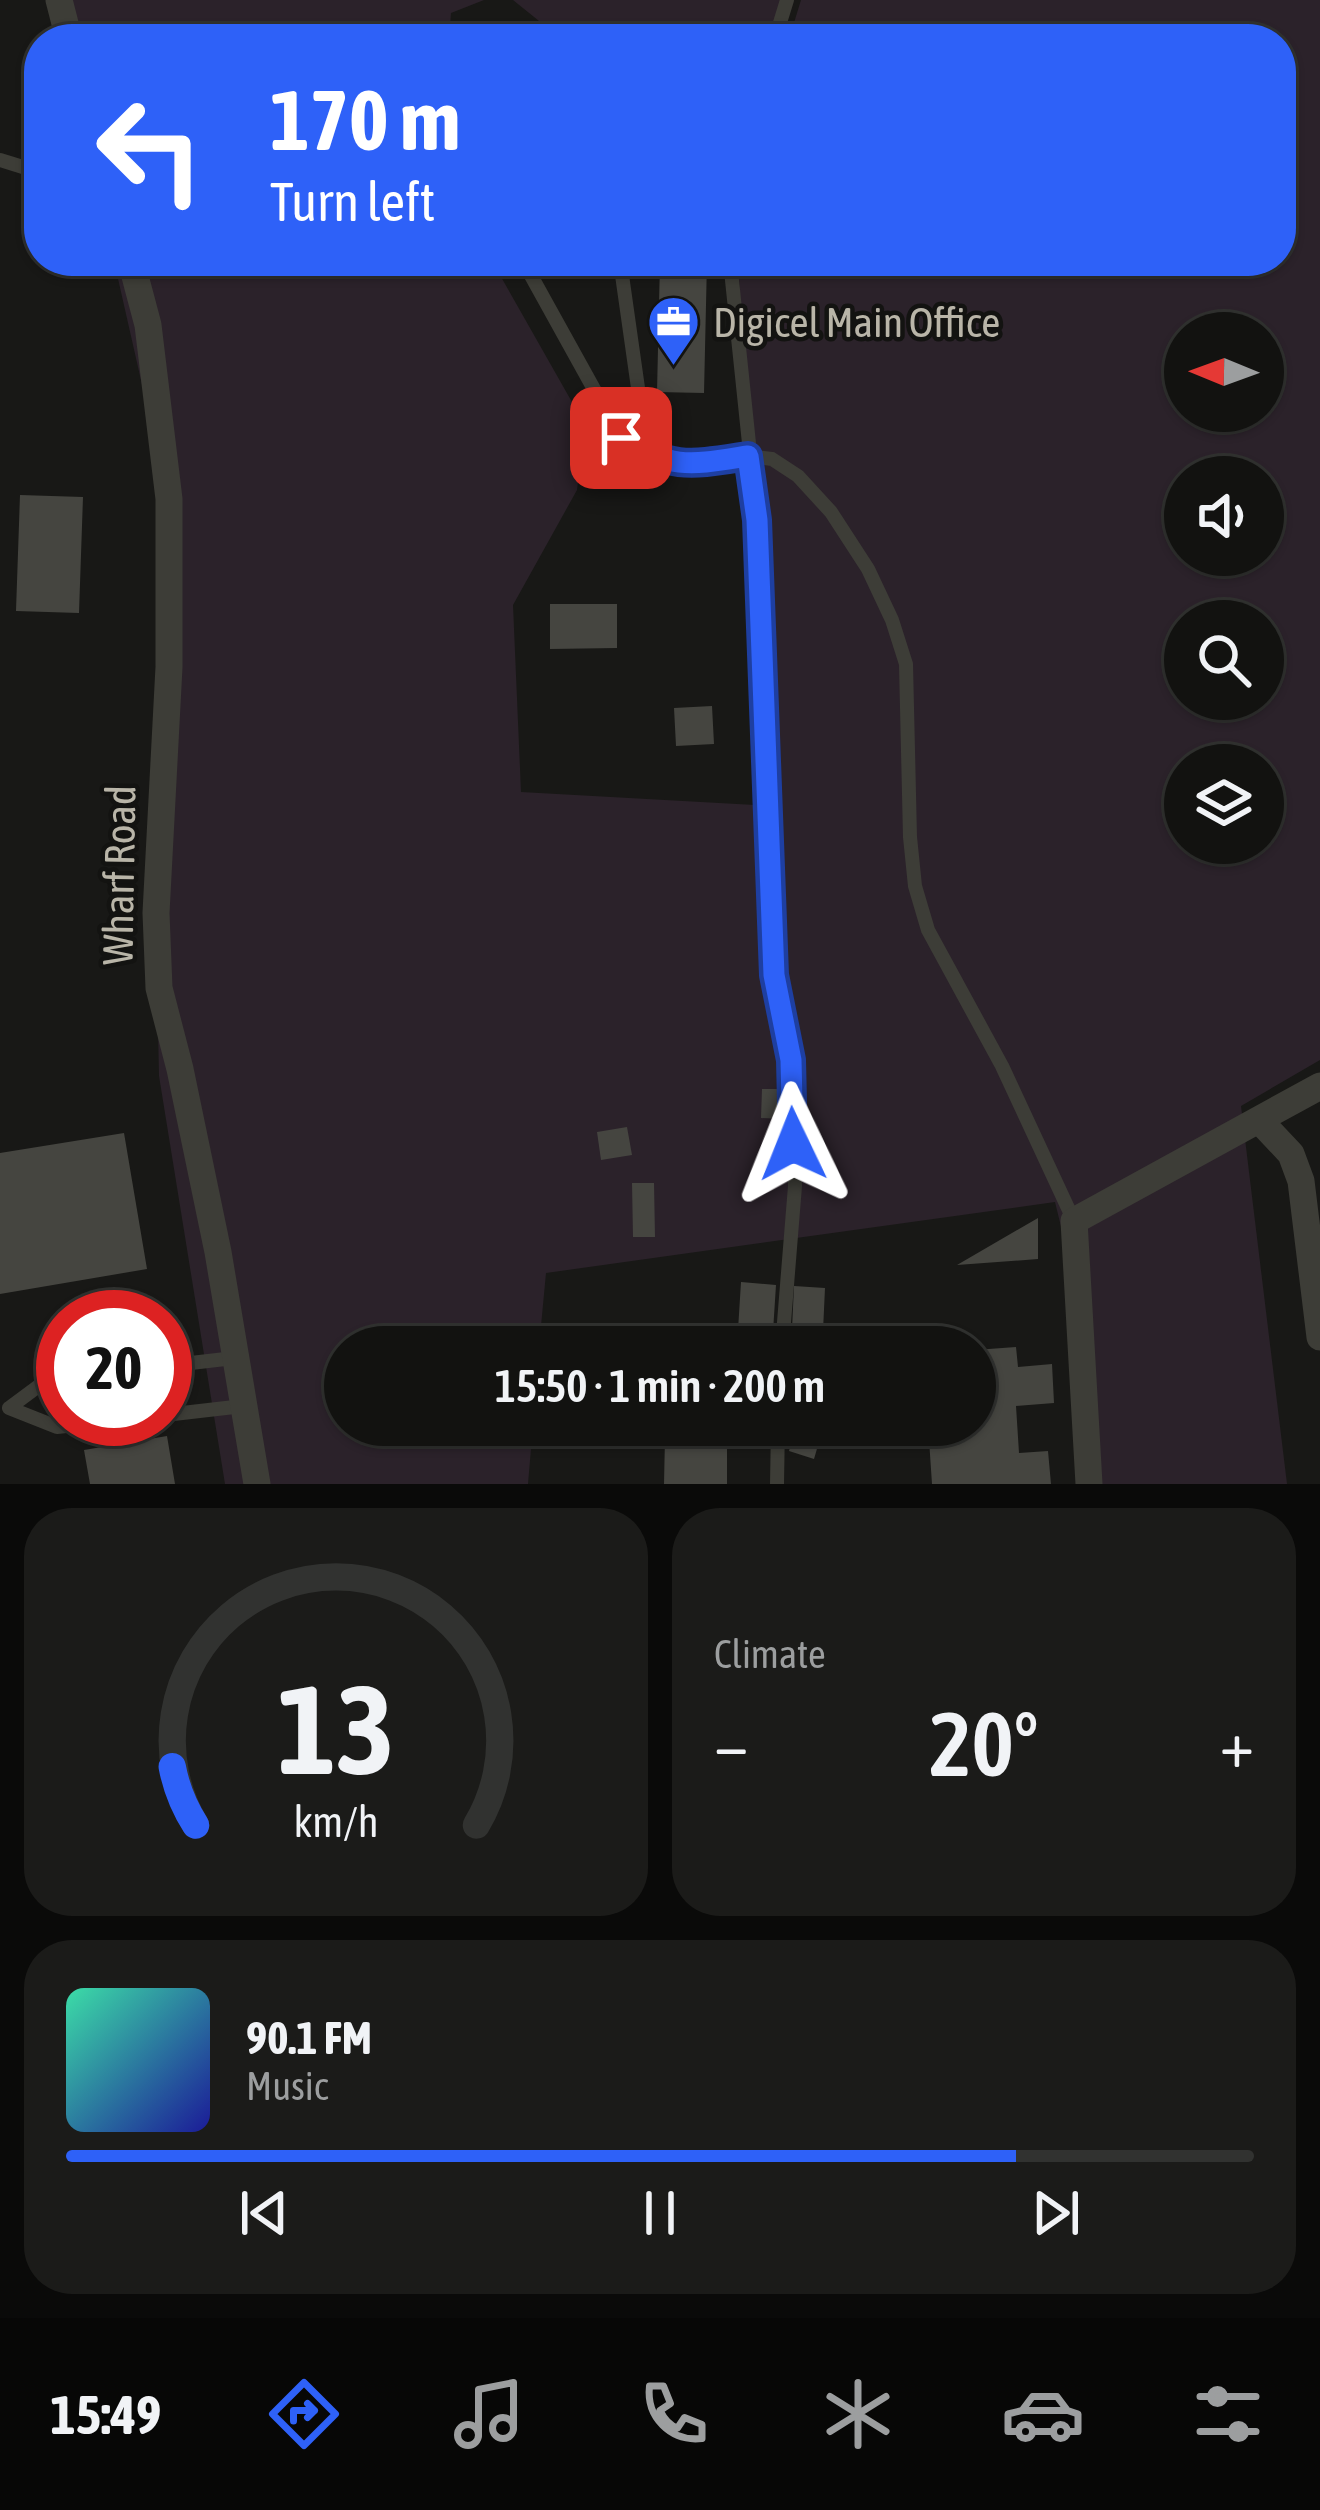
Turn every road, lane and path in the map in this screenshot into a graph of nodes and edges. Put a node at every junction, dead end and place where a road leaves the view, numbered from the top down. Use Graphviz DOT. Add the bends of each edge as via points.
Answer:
graph roads {
  1 [pos="135,276"];
  2 [pos="531,276"];
  3 [pos="622,276"];
  4 [pos="731,276"];
  5 [pos="748,456"];
  6 [pos="654,458"];
  7 [pos="1320,1086"];
  8 [pos="1260,1121"];
  9 [pos="1074,1221"];
  10 [pos="784,1326"];
  11 [pos="1320,1337"];
  12 [pos="234,1358"];
  13 [pos="192,1363"];
  14 [pos="36,1388"];
  15 [pos="243,1406"];
  16 [pos="192,1412"];
  17 [pos="36,1419"];
  18 [pos="778,1446"];
  19 [pos="257,1484"];
  20 [pos="777,1484"];
  21 [pos="1089,1484"];
  1 -- 12 [label="street, Wharf Road" via="170,499 159,988"];
  2 -- 6 [label="lane" via="621,438"];
  3 -- 6 [label="lane"];
  4 -- 5 [label="lane"];
  5 -- 6 [label="lane" via="688,465"];
  5 -- 9 [label="lane" via="772,459 798,476 831,512 892,620 906,664 910,837 928,931"];
  5 -- 10 [label="lane" via="774,975 791,1060 794,1186"];
  7 -- 8 [label="street"];
  8 -- 9 [label="street"];
  8 -- 11 [label="street" via="1291,1154 1301,1181"];
  9 -- 21 [label="street"];
  12 -- 13 [label="lane"];
  12 -- 15 [label="street, Wharf Road"];
  14 -- 17 [label="lane" via="8,1408"];
  15 -- 16 [label="lane"];
  15 -- 19 [label="street, Wharf Road"];
  18 -- 20 [label="lane"];
}
